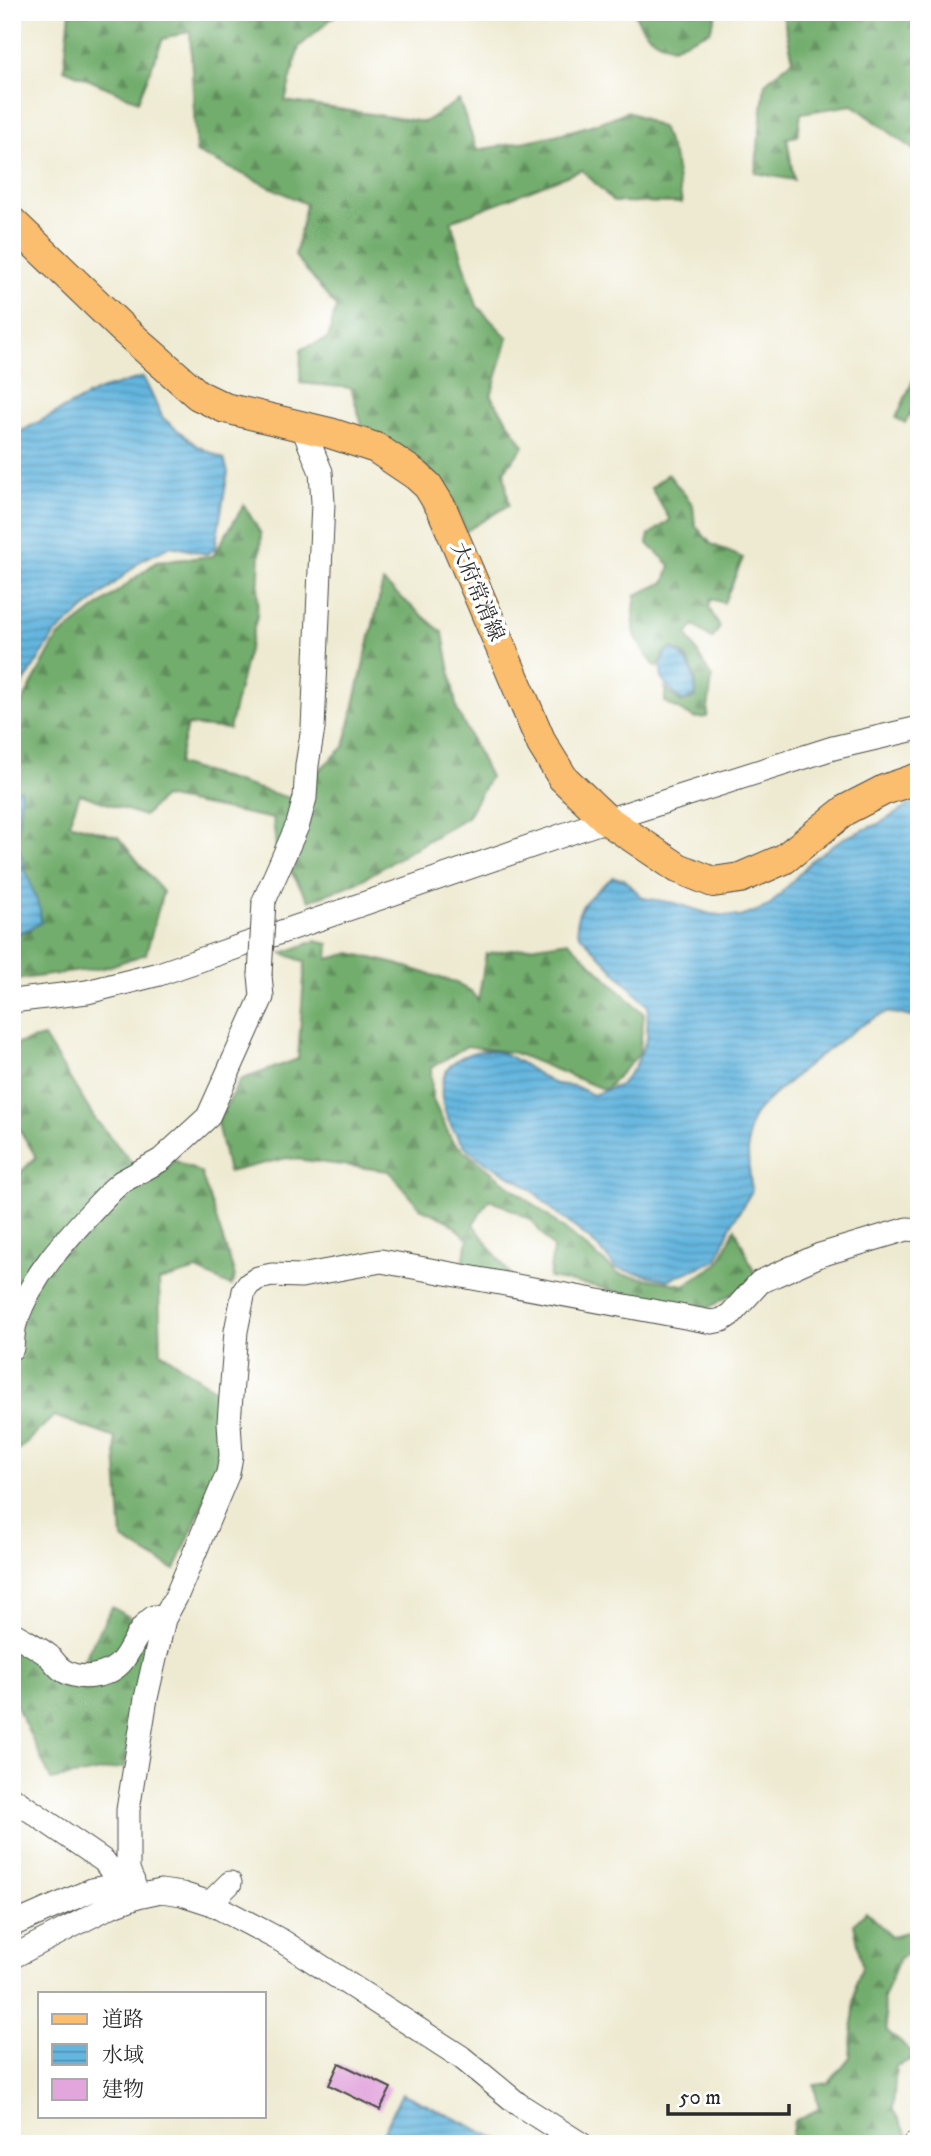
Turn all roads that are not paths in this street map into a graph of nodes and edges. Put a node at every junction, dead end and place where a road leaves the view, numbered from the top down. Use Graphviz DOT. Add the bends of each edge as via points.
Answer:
graph roads {
  1 [pos="12,222"];
  2 [pos="302,426"];
  3 [pos="919,728"];
  4 [pos="919,778"];
  5 [pos="607,820"];
  6 [pos="12,1001"];
  7 [pos="915,1226"];
  8 [pos="12,1348"];
  9 [pos="164,1619"];
  10 [pos="12,1633"];
  11 [pos="12,1798"];
  12 [pos="230,1883"];
  13 [pos="130,1887"];
  14 [pos="210,1903"];
  15 [pos="12,1926"];
  16 [pos="12,1957"];
  17 [pos="579,2143"];
  1 -- 2 [label="main road, 大府常滑線" via="198,395 225,408"];
  2 -- 5 [label="main road, 大府常滑線" via="376,448 428,486 447,520 542,744 563,778"];
  2 -- 8 [label="street, bridge" via="321,472 323,503 314,717 298,824 264,901 262,997 208,1117 161,1160 111,1190 58,1250 36,1279 15,1323"];
  3 -- 5 [label="street" via="833,748"];
  4 -- 5 [label="main road, 大府常滑線" via="847,809 784,859 740,878 713,882 678,867"];
  5 -- 6 [label="street" via="159,974 87,992"];
  7 -- 9 [label="street" via="820,1255 760,1282 731,1314 712,1322 381,1261 258,1279 244,1291 236,1332 228,1473"];
  9 -- 10 [label="street" via="154,1617 145,1623 113,1670 81,1677 63,1671"];
  9 -- 13 [label="street" via="129,1802"];
  11 -- 13 [label="street" via="104,1861"];
  12 -- 14 [label="street"];
  13 -- 14 [label="street"];
  13 -- 15 [label="street" via="93,1890"];
  13 -- 16 [label="street" via="111,1906"];
  14 -- 17 [label="street" via="282,1941 461,2057 518,2104"];
}
